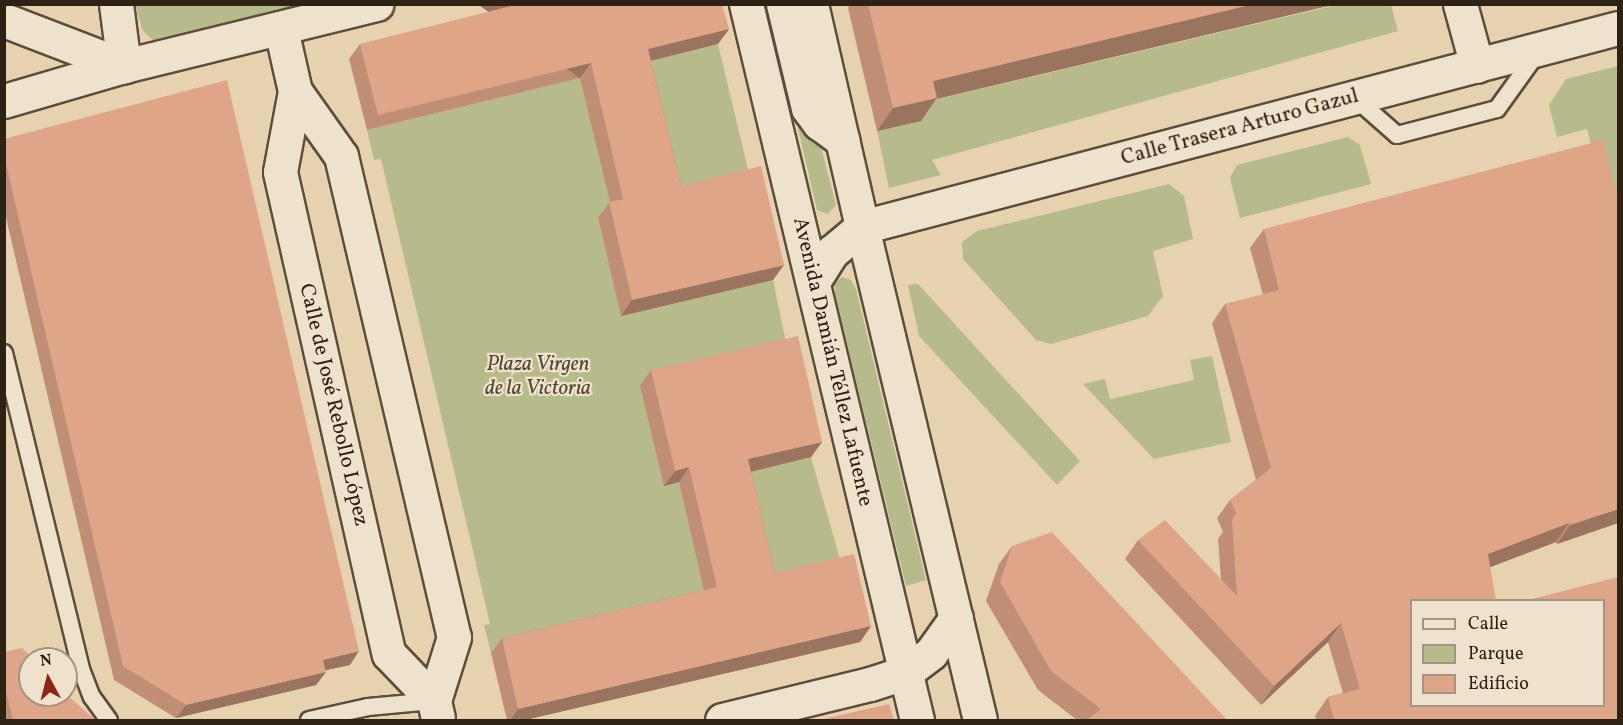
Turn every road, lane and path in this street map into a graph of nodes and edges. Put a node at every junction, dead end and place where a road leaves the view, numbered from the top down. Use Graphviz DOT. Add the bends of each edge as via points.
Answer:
graph roads {
  1 [pos="116,4"];
  2 [pos="376,4"];
  3 [pos="746,4"];
  4 [pos="783,4"];
  5 [pos="811,4"];
  6 [pos="1460,4"];
  7 [pos="4,20"];
  8 [pos="1618,28"];
  9 [pos="281,30"];
  10 [pos="1540,49"];
  11 [pos="124,66"];
  12 [pos="1477,66"];
  13 [pos="295,91"];
  14 [pos="1355,98"];
  15 [pos="4,100"];
  16 [pos="842,140"];
  17 [pos="331,141"];
  18 [pos="284,149"];
  19 [pos="862,227"];
  20 [pos="813,282"];
  21 [pos="4,353"];
  22 [pos="956,618"];
  23 [pos="445,666"];
  24 [pos="407,673"];
  25 [pos="919,704"];
  26 [pos="436,711"];
  27 [pos="109,720"];
  28 [pos="309,720"];
  29 [pos="722,720"];
  30 [pos="980,720"];
  1 -- 11 [label="street"];
  2 -- 9 [label="street"];
  3 -- 20 [label="street, Avenida Damián Téllez Lafuente"];
  4 -- 16 [label="street" via="808,108 819,123"];
  5 -- 16 [label="street"];
  6 -- 12 [label="street"];
  7 -- 11 [label="street"];
  8 -- 10 [label="street, Calle Trasera Arturo Gazul"];
  9 -- 11 [label="street"];
  9 -- 13 [label="street, Calle de José Rebollo López"];
  10 -- 12 [label="street, Calle Trasera Arturo Gazul"];
  10 -- 14 [label="lane" via="1497,110 1397,135"];
  11 -- 15 [label="street"];
  12 -- 14 [label="street, Calle Trasera Arturo Gazul"];
  13 -- 17 [label="street, Calle de José Rebollo López"];
  13 -- 18 [label="street, Calle de José Rebollo López"];
  14 -- 19 [label="street, Calle Trasera Arturo Gazul"];
  16 -- 19 [label="street"];
  17 -- 18 [label="street"];
  17 -- 23 [label="street, Calle de José Rebollo López" via="341,156 454,637"];
  18 -- 24 [label="street, Calle de José Rebollo López" via="280,172 389,654"];
  19 -- 20 [label="street" via="832,252"];
  19 -- 22 [label="street"];
  20 -- 25 [label="street, Avenida Damián Téllez Lafuente"];
  21 -- 27 [label="lane" via="81,669 92,697"];
  22 -- 25 [label="street" via="931,653"];
  22 -- 30 [label="street"];
  23 -- 24 [label="street"];
  23 -- 26 [label="street, Calle de José Rebollo López"];
  24 -- 26 [label="street, Calle de José Rebollo López"];
  25 -- 29 [label="street" via="870,684"];
  26 -- 28 [label="lane" via="368,707"];
}
